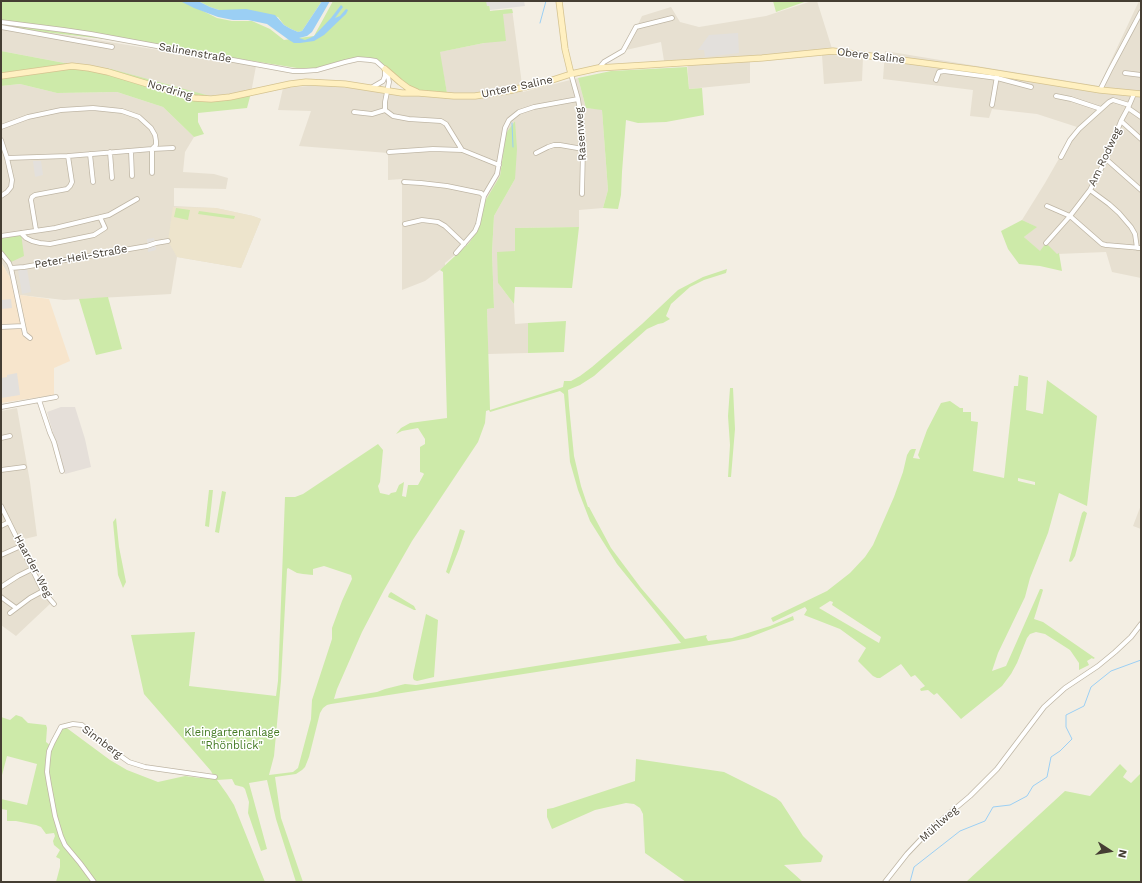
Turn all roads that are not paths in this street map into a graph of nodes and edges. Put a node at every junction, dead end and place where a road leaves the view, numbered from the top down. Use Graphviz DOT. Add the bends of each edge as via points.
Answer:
graph roads {
  1 [pos="559,1"];
  2 [pos="1141,12"];
  3 [pos="672,18"];
  4 [pos="1,22"];
  5 [pos="1,27"];
  6 [pos="112,47"];
  7 [pos="598,68"];
  8 [pos="386,69"];
  9 [pos="1124,73"];
  10 [pos="572,74"];
  11 [pos="1141,75"];
  12 [pos="1,76"];
  13 [pos="997,76"];
  14 [pos="936,80"];
  15 [pos="1031,86"];
  16 [pos="371,88"];
  17 [pos="387,90"];
  18 [pos="1100,90"];
  19 [pos="420,93"];
  20 [pos="1134,94"];
  21 [pos="1141,94"];
  22 [pos="1056,96"];
  23 [pos="578,99"];
  24 [pos="992,105"];
  25 [pos="1129,106"];
  26 [pos="1101,109"];
  27 [pos="385,110"];
  28 [pos="354,112"];
  29 [pos="1141,117"];
  30 [pos="1121,121"];
  31 [pos="1,127"];
  32 [pos="1141,139"];
  33 [pos="1,140"];
  34 [pos="173,148"];
  35 [pos="152,149"];
  36 [pos="583,149"];
  37 [pos="462,150"];
  38 [pos="131,151"];
  39 [pos="110,152"];
  40 [pos="389,152"];
  41 [pos="536,153"];
  42 [pos="90,154"];
  43 [pos="68,156"];
  44 [pos="1061,157"];
  45 [pos="7,158"];
  46 [pos="1106,159"];
  47 [pos="499,165"];
  48 [pos="152,173"];
  49 [pos="132,176"];
  50 [pos="112,178"];
  51 [pos="93,182"];
  52 [pos="404,182"];
  53 [pos="1090,190"];
  54 [pos="1141,190"];
  55 [pos="582,194"];
  56 [pos="1,196"];
  57 [pos="484,196"];
  58 [pos="137,199"];
  59 [pos="1047,206"];
  60 [pos="1070,216"];
  61 [pos="100,217"];
  62 [pos="405,224"];
  63 [pos="36,230"];
  64 [pos="21,233"];
  65 [pos="1,236"];
  66 [pos="168,241"];
  67 [pos="1046,243"];
  68 [pos="464,244"];
  69 [pos="1139,248"];
  70 [pos="1,253"];
  71 [pos="456,253"];
  72 [pos="11,268"];
  73 [pos="23,326"];
  74 [pos="1,327"];
  75 [pos="30,338"];
  76 [pos="56,397"];
  77 [pos="39,400"];
  78 [pos="1,407"];
  79 [pos="10,436"];
  80 [pos="1,438"];
  81 [pos="24,467"];
  82 [pos="1,470"];
  83 [pos="62,471"];
  84 [pos="1,506"];
  85 [pos="9,522"];
  86 [pos="1,526"];
  87 [pos="21,546"];
  88 [pos="1,555"];
  89 [pos="32,569"];
  90 [pos="1,588"];
  91 [pos="43,591"];
  92 [pos="1,597"];
  93 [pos="54,604"];
  94 [pos="16,608"];
  95 [pos="10,613"];
  96 [pos="1141,624"];
  97 [pos="214,777"];
  98 [pos="94,882"];
  99 [pos="885,882"];
  1 -- 10 [label="main road" via="565,49"];
  2 -- 18 [label="street"];
  3 -- 7 [label="street" via="636,27 623,50"];
  4 -- 8 [label="street, Salinenstraße" via="92,34 293,71 317,70 358,59 376,61"];
  5 -- 6 [label="street"];
  7 -- 10 [label="main road, Untere Saline"];
  7 -- 13 [label="main road, Obere Saline" via="833,51"];
  8 -- 16 [label="street" via="383,81"];
  8 -- 17 [label="street" via="389,82"];
  8 -- 19 [label="main road" via="408,88"];
  9 -- 11 [label="street"];
  10 -- 19 [label="main road, Untere Saline" via="513,90 475,96"];
  10 -- 23 [label="street, Rasenweg"];
  12 -- 16 [label="main road, Nordring" via="72,66 108,72 205,99 230,97 306,82"];
  13 -- 14 [label="street, Obere Saline" via="944,71 939,72"];
  13 -- 15 [label="street, Obere Saline"];
  13 -- 18 [label="main road, Obere Saline"];
  13 -- 24 [label="street"];
  16 -- 17 [label="main road, Nordring"];
  17 -- 19 [label="main road, Untere Saline"];
  17 -- 27 [label="street"];
  18 -- 20 [label="main road, Obere Saline"];
  20 -- 21 [label="main road, Obere Saline"];
  20 -- 25 [label="street, Am Rodweg"];
  22 -- 26 [label="street"];
  23 -- 36 [label="street, Rasenweg"];
  23 -- 47 [label="street" via="519,112 509,120 505,128"];
  25 -- 26 [label="street" via="1113,100"];
  25 -- 29 [label="street"];
  25 -- 30 [label="street, Am Rodweg"];
  26 -- 44 [label="street" via="1079,129"];
  27 -- 28 [label="street" via="372,114"];
  27 -- 37 [label="street" via="393,116 441,121 446,124"];
  30 -- 32 [label="street"];
  30 -- 46 [label="street, Am Rodweg"];
  31 -- 35 [label="street" via="53,111 110,109 139,117 151,128 156,141"];
  33 -- 45 [label="street"];
  34 -- 35 [label="street"];
  35 -- 38 [label="street"];
  35 -- 48 [label="street"];
  36 -- 41 [label="street" via="554,145"];
  36 -- 55 [label="street, Rasenweg"];
  37 -- 40 [label="street"];
  37 -- 47 [label="street"];
  38 -- 39 [label="street"];
  38 -- 49 [label="street"];
  39 -- 42 [label="street"];
  39 -- 50 [label="street"];
  42 -- 43 [label="street"];
  42 -- 51 [label="street"];
  43 -- 45 [label="street"];
  43 -- 63 [label="street" via="72,182 70,186 67,189 35,194 32,197"];
  45 -- 56 [label="street" via="11,187"];
  46 -- 53 [label="street, Am Rodweg"];
  46 -- 54 [label="street"];
  47 -- 57 [label="street" via="497,174"];
  52 -- 57 [label="street" via="447,186 481,193"];
  53 -- 60 [label="street, Am Rodweg"];
  53 -- 69 [label="street" via="1119,213 1131,227"];
  57 -- 68 [label="street" via="478,224"];
  58 -- 61 [label="street" via="109,215"];
  59 -- 60 [label="street"];
  60 -- 67 [label="street, Am Rodweg"];
  60 -- 69 [label="street" via="1106,246"];
  61 -- 63 [label="street"];
  61 -- 64 [label="street" via="105,228 101,231 50,244 32,241"];
  62 -- 68 [label="street" via="422,220 438,222"];
  63 -- 64 [label="street"];
  64 -- 65 [label="street"];
  66 -- 72 [label="street, Peter-Heil-Straße"];
  68 -- 71 [label="street"];
  70 -- 72 [label="street"];
  72 -- 73 [label="street"];
  73 -- 74 [label="street"];
  73 -- 75 [label="street" via="25,334"];
  76 -- 77 [label="street"];
  77 -- 78 [label="street"];
  77 -- 83 [label="street"];
  79 -- 80 [label="street"];
  81 -- 82 [label="street"];
  84 -- 85 [label="street, Haarder Weg"];
  85 -- 86 [label="street"];
  85 -- 87 [label="street, Haarder Weg"];
  87 -- 88 [label="street"];
  87 -- 89 [label="street, Haarder Weg"];
  89 -- 90 [label="street"];
  89 -- 91 [label="street, Haarder Weg"];
  91 -- 93 [label="street, Haarder Weg"];
  91 -- 94 [label="street"];
  92 -- 94 [label="street"];
  94 -- 95 [label="street"];
  96 -- 99 [label="street, Mühlweg" via="1116,652 1065,688 1044,707 997,769 906,854"];
  97 -- 98 [label="street, Sinnberg" via="134,764 82,725 73,724 62,728 49,751 47,772 55,816 65,845"];
}
